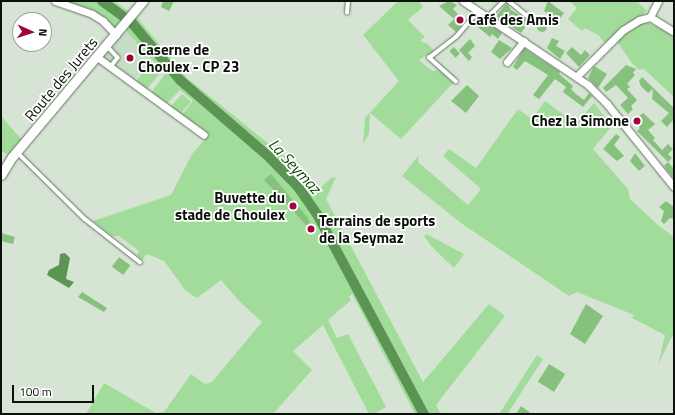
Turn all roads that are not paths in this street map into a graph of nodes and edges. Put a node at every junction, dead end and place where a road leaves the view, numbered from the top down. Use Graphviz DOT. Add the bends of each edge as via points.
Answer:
graph roads {
  1 [pos="55,1"];
  2 [pos="143,1"];
  3 [pos="348,1"];
  4 [pos="463,1"];
  5 [pos="504,1"];
  6 [pos="509,1"];
  7 [pos="658,1"];
  8 [pos="479,11"];
  9 [pos="347,13"];
  10 [pos="526,15"];
  11 [pos="488,17"];
  12 [pos="650,17"];
  13 [pos="674,32"];
  14 [pos="116,35"];
  15 [pos="524,41"];
  16 [pos="107,46"];
  17 [pos="97,57"];
  18 [pos="507,62"];
  19 [pos="111,67"];
  20 [pos="577,76"];
  21 [pos="456,82"];
  22 [pos="204,135"];
  23 [pos="17,152"];
  24 [pos="1,175"];
  25 [pos="674,187"];
  26 [pos="140,262"];
  1 -- 14 [label="street" via="92,14"];
  2 -- 14 [label="street, Route des Jurets"];
  3 -- 9 [label="lane"];
  4 -- 8 [label="street"];
  5 -- 11 [label="lane"];
  6 -- 10 [label="lane"];
  7 -- 12 [label="street"];
  8 -- 11 [label="street"];
  8 -- 21 [label="lane" via="456,37 429,58"];
  11 -- 15 [label="street"];
  12 -- 13 [label="street"];
  12 -- 20 [label="street" via="628,26"];
  14 -- 16 [label="street, Route des Jurets"];
  15 -- 18 [label="street"];
  15 -- 20 [label="street"];
  16 -- 17 [label="street, Route des Jurets"];
  16 -- 19 [label="lane" via="118,58"];
  17 -- 19 [label="street"];
  17 -- 23 [label="street, Route des Jurets"];
  19 -- 22 [label="street"];
  20 -- 25 [label="street" via="607,104"];
  23 -- 24 [label="street, Route des Jurets"];
  23 -- 26 [label="lane" via="85,219"];
}
